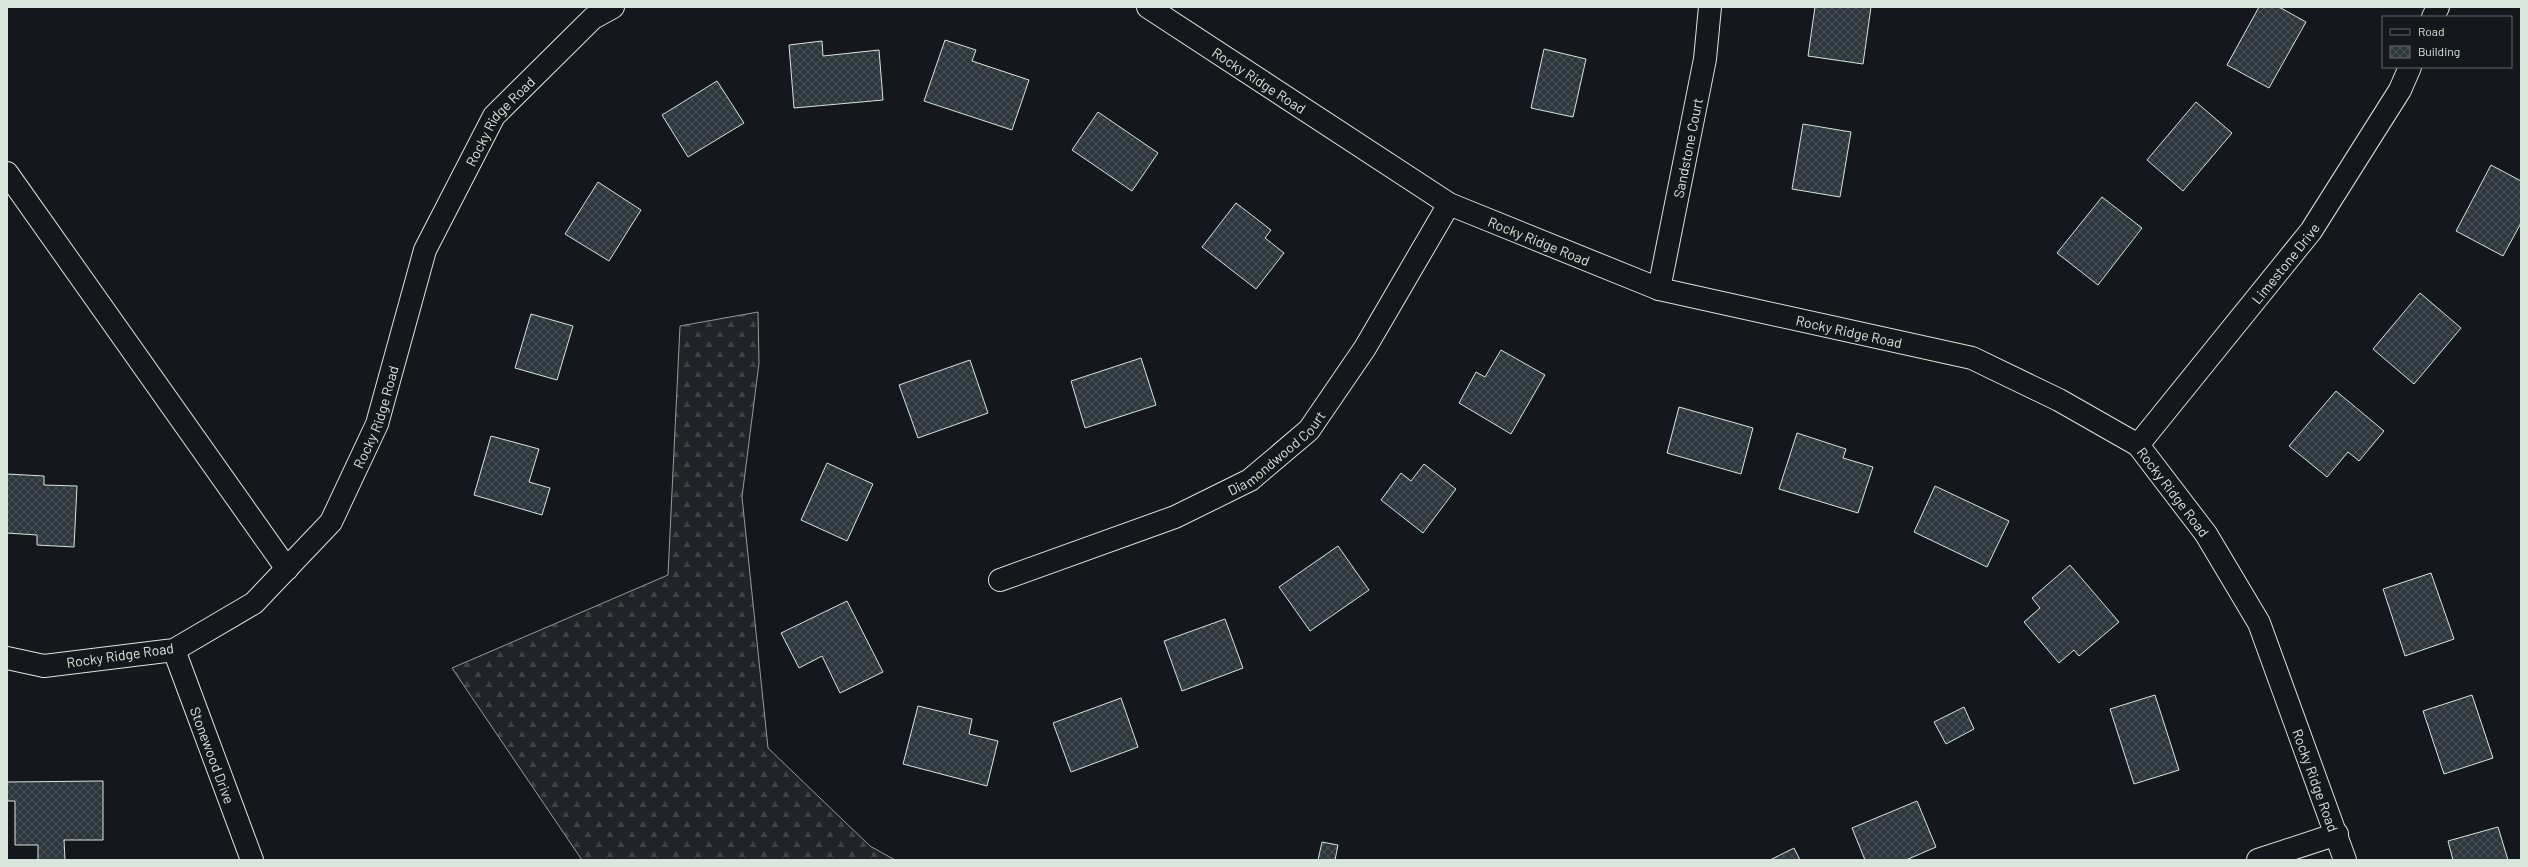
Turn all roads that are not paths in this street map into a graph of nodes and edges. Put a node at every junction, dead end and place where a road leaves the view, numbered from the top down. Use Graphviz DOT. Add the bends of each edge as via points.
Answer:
graph roads {
  1 [pos="613,7"];
  2 [pos="1148,7"];
  3 [pos="1710,7"];
  4 [pos="2438,7"];
  5 [pos="2434,16"];
  6 [pos="2410,68"];
  7 [pos="7,173"];
  8 [pos="1448,204"];
  9 [pos="1660,289"];
  10 [pos="2138,445"];
  11 [pos="286,569"];
  12 [pos="1000,580"];
  13 [pos="174,650"];
  14 [pos="7,658"];
  15 [pos="2337,834"];
  16 [pos="252,860"];
  17 [pos="2258,860"];
  18 [pos="2345,860"];
  1 -- 11 [label="street, Rocky Ridge Road" via="593,18 494,116 425,250 376,424 331,522"];
  2 -- 8 [label="street, Rocky Ridge Road"];
  3 -- 9 [label="street, Sandstone Court" via="1705,59"];
  4 -- 5 [label="street"];
  6 -- 10 [label="street, Limestone Drive" via="2400,90 2311,231"];
  7 -- 11 [label="street"];
  8 -- 9 [label="street, Rocky Ridge Road"];
  8 -- 12 [label="street, Diamondwood Court" via="1365,348 1309,430 1250,480 1175,517"];
  9 -- 10 [label="street, Rocky Ridge Road" via="1972,358 2059,400"];
  10 -- 15 [label="street, Rocky Ridge Road" via="2206,534 2259,624"];
  11 -- 13 [label="street, Rocky Ridge Road" via="254,603"];
  13 -- 14 [label="street, Rocky Ridge Road" via="44,666"];
  13 -- 16 [label="street, Stonewood Drive"];
  15 -- 17 [label="street"];
  15 -- 18 [label="street, Rocky Ridge Road"];
}
